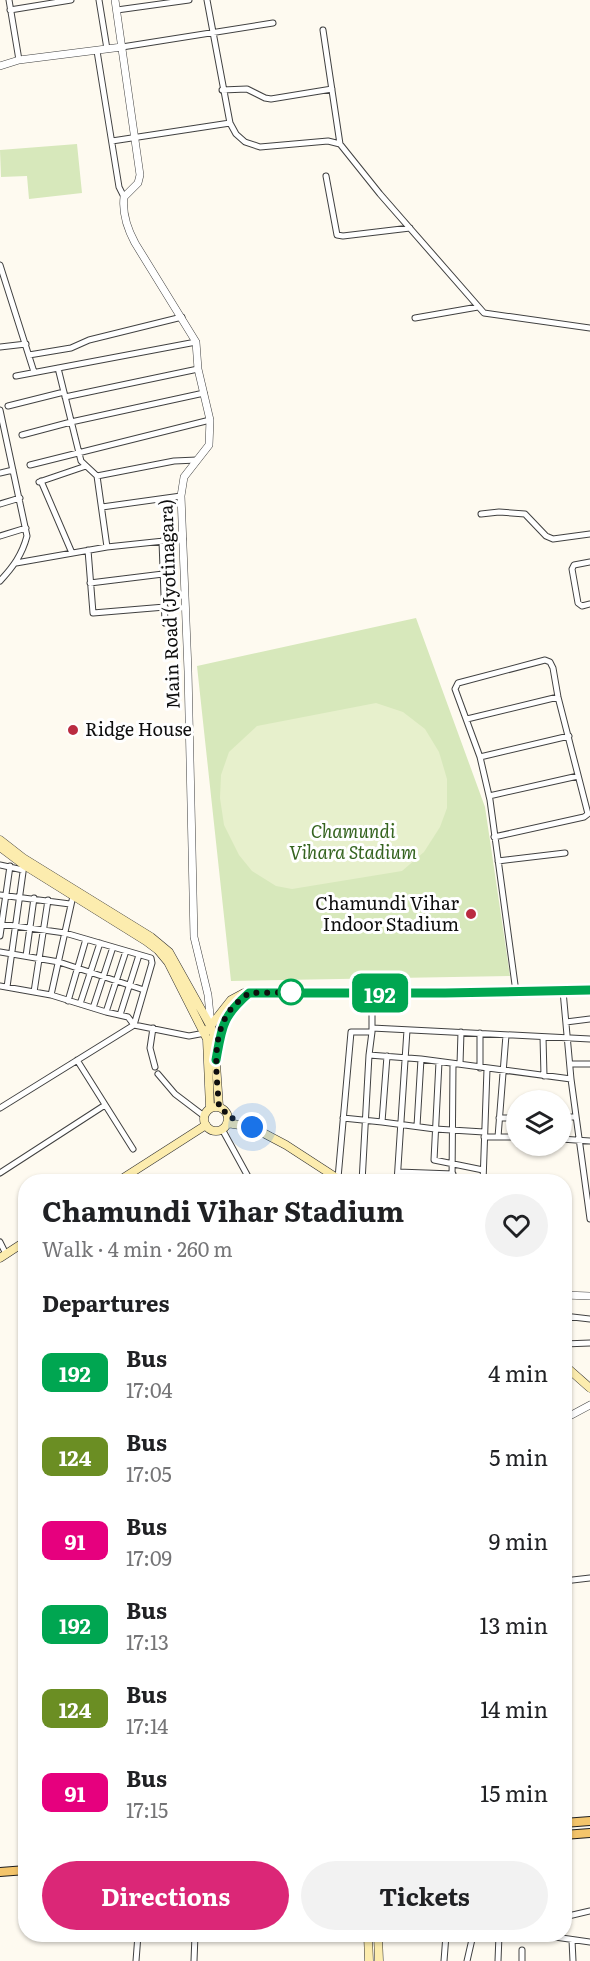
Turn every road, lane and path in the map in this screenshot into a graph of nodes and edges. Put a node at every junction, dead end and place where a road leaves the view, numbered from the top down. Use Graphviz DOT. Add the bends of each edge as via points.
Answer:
graph roads {
  1 [pos="9,0"];
  2 [pos="71,0"];
  3 [pos="99,0"];
  4 [pos="115,0"];
  5 [pos="189,0"];
  6 [pos="207,0"];
  7 [pos="10,10"];
  8 [pos="117,10"];
  9 [pos="273,23"];
  10 [pos="323,30"];
  11 [pos="212,32"];
  12 [pos="122,47"];
  13 [pos="107,49"];
  14 [pos="97,51"];
  15 [pos="19,60"];
  16 [pos="0,66"];
  17 [pos="332,89"];
  18 [pos="222,90"];
  19 [pos="230,123"];
  20 [pos="136,139"];
  21 [pos="112,141"];
  22 [pos="340,144"];
  23 [pos="326,176"];
  24 [pos="124,196"];
  25 [pos="410,228"];
  26 [pos="0,265"];
  27 [pos="478,307"];
  28 [pos="182,317"];
  29 [pos="415,318"];
  30 [pos="590,328"];
  31 [pos="196,342"];
  32 [pos="26,344"];
  33 [pos="0,347"];
  34 [pos="29,355"];
  35 [pos="58,368"];
  36 [pos="198,369"];
  37 [pos="34,372"];
  38 [pos="16,376"];
  39 [pos="204,393"];
  40 [pos="64,394"];
  41 [pos="8,406"];
  42 [pos="0,410"];
  43 [pos="210,420"];
  44 [pos="71,422"];
  45 [pos="22,435"];
  46 [pos="3,441"];
  47 [pos="78,452"];
  48 [pos="197,460"];
  49 [pos="30,465"];
  50 [pos="86,466"];
  51 [pos="13,470"];
  52 [pos="0,473"];
  53 [pos="96,476"];
  54 [pos="181,496"];
  55 [pos="20,498"];
  56 [pos="0,504"];
  57 [pos="102,507"];
  58 [pos="481,514"];
  59 [pos="26,528"];
  60 [pos="590,534"];
  61 [pos="0,536"];
  62 [pos="183,539"];
  63 [pos="162,541"];
  64 [pos="107,547"];
  65 [pos="88,550"];
  66 [pos="72,553"];
  67 [pos="590,562"];
  68 [pos="16,563"];
  69 [pos="163,574"];
  70 [pos="0,581"];
  71 [pos="90,584"];
  72 [pos="590,604"];
  73 [pos="165,607"];
  74 [pos="165,623"];
  75 [pos="558,698"];
  76 [pos="466,719"];
  77 [pos="568,736"];
  78 [pos="480,757"];
  79 [pos="578,776"];
  80 [pos="489,795"];
  81 [pos="494,837"];
  82 [pos="0,840"];
  83 [pos="0,847"];
  84 [pos="565,853"];
  85 [pos="498,861"];
  86 [pos="0,865"];
  87 [pos="10,866"];
  88 [pos="24,867"];
  89 [pos="3,895"];
  90 [pos="19,897"];
  91 [pos="34,898"];
  92 [pos="48,900"];
  93 [pos="72,900"];
  94 [pos="1,924"];
  95 [pos="15,926"];
  96 [pos="30,928"];
  97 [pos="44,930"];
  98 [pos="65,933"];
  99 [pos="0,936"];
  100 [pos="86,939"];
  101 [pos="100,943"];
  102 [pos="113,947"];
  103 [pos="126,951"];
  104 [pos="0,952"];
  105 [pos="11,954"];
  106 [pos="139,955"];
  107 [pos="26,956"];
  108 [pos="40,959"];
  109 [pos="59,962"];
  110 [pos="77,968"];
  111 [pos="90,972"];
  112 [pos="103,976"];
  113 [pos="116,981"];
  114 [pos="130,985"];
  115 [pos="0,986"];
  116 [pos="7,987"];
  117 [pos="144,990"];
  118 [pos="590,990"];
  119 [pos="563,991"];
  120 [pos="34,992"];
  121 [pos="516,992"];
  122 [pos="249,993"];
  123 [pos="372,993"];
  124 [pos="51,995"];
  125 [pos="68,1001"];
  126 [pos="80,1004"];
  127 [pos="93,1008"];
  128 [pos="106,1012"];
  129 [pos="120,1016"];
  130 [pos="590,1019"];
  131 [pos="566,1022"];
  132 [pos="134,1025"];
  133 [pos="153,1028"];
  134 [pos="208,1030"];
  135 [pos="372,1030"];
  136 [pos="407,1030"];
  137 [pos="461,1032"];
  138 [pos="480,1034"];
  139 [pos="506,1035"];
  140 [pos="543,1037"];
  141 [pos="567,1038"];
  142 [pos="590,1039"];
  143 [pos="369,1055"];
  144 [pos="387,1056"];
  145 [pos="405,1058"];
  146 [pos="421,1059"];
  147 [pos="77,1060"];
  148 [pos="216,1060"];
  149 [pos="439,1062"];
  150 [pos="457,1064"];
  151 [pos="570,1064"];
  152 [pos="590,1064"];
  153 [pos="155,1067"];
  154 [pos="484,1068"];
  155 [pos="502,1071"];
  156 [pos="158,1074"];
  157 [pos="544,1076"];
  158 [pos="571,1079"];
  159 [pos="105,1105"];
  160 [pos="0,1108"];
  161 [pos="214,1108"];
  162 [pos="204,1116"];
  163 [pos="572,1117"];
  164 [pos="576,1117"];
  165 [pos="343,1118"];
  166 [pos="499,1118"];
  167 [pos="506,1118"];
  168 [pos="366,1121"];
  169 [pos="382,1122"];
  170 [pos="226,1123"];
  171 [pos="402,1124"];
  172 [pos="206,1125"];
  173 [pos="417,1126"];
  174 [pos="435,1129"];
  175 [pos="452,1130"];
  176 [pos="484,1135"];
  177 [pos="498,1137"];
  178 [pos="506,1137"];
  179 [pos="572,1140"];
  180 [pos="579,1140"];
  181 [pos="590,1141"];
  182 [pos="133,1149"];
  183 [pos="453,1164"];
  184 [pos="483,1170"];
  185 [pos="398,1172"];
  186 [pos="0,1173"];
  187 [pos="129,1174"];
  188 [pos="248,1174"];
  189 [pos="331,1174"];
  190 [pos="340,1174"];
  191 [pos="363,1174"];
  192 [pos="453,1174"];
  193 [pos="483,1174"];
  194 [pos="589,1202"];
  195 [pos="590,1219"];
  196 [pos="0,1242"];
  197 [pos="18,1246"];
  198 [pos="3,1256"];
  199 [pos="572,1295"];
  200 [pos="590,1296"];
  201 [pos="572,1317"];
  202 [pos="590,1319"];
  203 [pos="572,1344"];
  204 [pos="590,1344"];
  205 [pos="572,1373"];
  206 [pos="590,1388"];
  207 [pos="590,1405"];
  208 [pos="572,1415"];
  209 [pos="590,1578"];
  210 [pos="572,1580"];
  211 [pos="590,1821"];
  212 [pos="572,1822"];
  213 [pos="590,1833"];
  214 [pos="572,1834"];
  215 [pos="18,1871"];
  216 [pos="0,1872"];
  217 [pos="590,1911"];
  218 [pos="572,1915"];
  219 [pos="572,1940"];
  220 [pos="137,1942"];
  221 [pos="195,1942"];
  222 [pos="368,1942"];
  223 [pos="378,1942"];
  224 [pos="445,1942"];
  225 [pos="471,1942"];
  226 [pos="499,1942"];
  227 [pos="590,1942"];
  228 [pos="522,1950"];
  229 [pos="136,1961"];
  230 [pos="194,1961"];
  231 [pos="369,1961"];
  232 [pos="379,1961"];
  233 [pos="444,1961"];
  234 [pos="467,1961"];
  235 [pos="498,1961"];
  236 [pos="522,1961"];
  237 [pos="573,1961"];
  1 -- 7 [label="street"];
  2 -- 7 [label="street"];
  3 -- 13 [label="street"];
  4 -- 8 [label="street"];
  5 -- 8 [label="street"];
  6 -- 11 [label="street"];
  7 -- 15 [label="street"];
  8 -- 12 [label="street"];
  9 -- 11 [label="street"];
  10 -- 17 [label="street"];
  11 -- 12 [label="street"];
  11 -- 18 [label="street"];
  12 -- 13 [label="street"];
  12 -- 20 [label="street"];
  13 -- 14 [label="street"];
  14 -- 15 [label="street"];
  14 -- 21 [label="street"];
  15 -- 16 [label="street"];
  17 -- 18 [label="street" via="271,99 247,89"];
  17 -- 22 [label="street"];
  18 -- 19 [label="street"];
  19 -- 20 [label="street"];
  19 -- 22 [label="street" via="245,142 260,147 328,141"];
  20 -- 21 [label="street"];
  20 -- 24 [label="street" via="140,180"];
  21 -- 24 [label="street"];
  22 -- 25 [label="street"];
  23 -- 25 [label="street" via="337,235"];
  24 -- 28 [label="street, Main Road (Jyotinagara)" via="129,231"];
  25 -- 27 [label="street"];
  26 -- 32 [label="street"];
  27 -- 29 [label="street"];
  27 -- 30 [label="street" via="490,315"];
  28 -- 31 [label="street, Main Road (Jyotinagara)"];
  28 -- 34 [label="street" via="71,348"];
  31 -- 35 [label="street"];
  31 -- 36 [label="street, Main Road (Jyotinagara)"];
  32 -- 33 [label="street"];
  32 -- 34 [label="street"];
  34 -- 37 [label="street"];
  35 -- 37 [label="street"];
  35 -- 40 [label="street"];
  36 -- 39 [label="street, Main Road (Jyotinagara)"];
  36 -- 40 [label="street"];
  37 -- 38 [label="street"];
  39 -- 43 [label="street, Main Road (Jyotinagara)"];
  39 -- 44 [label="street"];
  40 -- 41 [label="street"];
  40 -- 44 [label="street"];
  42 -- 46 [label="street"];
  43 -- 47 [label="street"];
  43 -- 48 [label="street, Main Road (Jyotinagara)" via="209,446"];
  44 -- 45 [label="street"];
  44 -- 47 [label="street"];
  46 -- 51 [label="street"];
  47 -- 49 [label="street"];
  47 -- 50 [label="street"];
  48 -- 53 [label="street"];
  48 -- 54 [label="street, Main Road (Jyotinagara)" via="183,481"];
  50 -- 53 [label="street"];
  50 -- 66 [label="street" via="40,482"];
  51 -- 52 [label="street"];
  51 -- 55 [label="street"];
  53 -- 57 [label="street"];
  54 -- 57 [label="street"];
  54 -- 62 [label="street, Main Road (Jyotinagara)"];
  55 -- 56 [label="street"];
  55 -- 59 [label="street"];
  57 -- 64 [label="street"];
  58 -- 60 [label="street" via="525,514 553,539"];
  59 -- 61 [label="street"];
  59 -- 68 [label="street" via="24,549"];
  62 -- 63 [label="street"];
  62 -- 134 [label="street, Main Road (Jyotinagara)" via="191,895 194,937 208,995"];
  63 -- 64 [label="street"];
  63 -- 69 [label="street"];
  64 -- 65 [label="street"];
  65 -- 66 [label="street"];
  65 -- 71 [label="street"];
  66 -- 68 [label="street"];
  67 -- 72 [label="street" via="574,565 572,569 578,603"];
  68 -- 70 [label="street"];
  69 -- 71 [label="street"];
  69 -- 73 [label="street"];
  71 -- 73 [label="street" via="93,613"];
  73 -- 74 [label="street"];
  75 -- 76 [label="street"];
  75 -- 76 [label="street" via="553,668 545,660 458,683 456,694"];
  75 -- 77 [label="street"];
  76 -- 78 [label="street"];
  77 -- 78 [label="street"];
  77 -- 79 [label="street"];
  78 -- 80 [label="street"];
  79 -- 80 [label="street"];
  79 -- 81 [label="street" via="589,812 586,816"];
  80 -- 81 [label="street"];
  81 -- 85 [label="street"];
  82 -- 134 [label="main road" via="163,946"];
  83 -- 88 [label="main road"];
  84 -- 85 [label="street"];
  85 -- 121 [label="street"];
  86 -- 87 [label="street"];
  87 -- 88 [label="street"];
  87 -- 89 [label="street"];
  88 -- 90 [label="street"];
  88 -- 93 [label="main road"];
  89 -- 90 [label="street"];
  89 -- 94 [label="street"];
  90 -- 91 [label="street"];
  90 -- 95 [label="street"];
  91 -- 92 [label="street"];
  91 -- 96 [label="street"];
  92 -- 93 [label="street"];
  92 -- 97 [label="street"];
  93 -- 98 [label="street"];
  93 -- 134 [label="main road" via="146,941 164,956"];
  94 -- 95 [label="street"];
  94 -- 99 [label="street"];
  95 -- 96 [label="street"];
  95 -- 105 [label="street"];
  96 -- 97 [label="street"];
  96 -- 107 [label="street"];
  97 -- 98 [label="street"];
  97 -- 108 [label="street"];
  98 -- 100 [label="street"];
  98 -- 109 [label="street"];
  100 -- 101 [label="street"];
  100 -- 110 [label="street"];
  101 -- 102 [label="street"];
  101 -- 111 [label="street"];
  102 -- 103 [label="street"];
  102 -- 112 [label="street"];
  103 -- 106 [label="street"];
  103 -- 113 [label="street"];
  104 -- 105 [label="street"];
  105 -- 107 [label="street"];
  105 -- 116 [label="street"];
  106 -- 114 [label="street"];
  106 -- 117 [label="street" via="151,958 152,963"];
  107 -- 108 [label="street"];
  108 -- 109 [label="street"];
  108 -- 120 [label="street"];
  109 -- 110 [label="street"];
  109 -- 124 [label="street"];
  110 -- 111 [label="street"];
  110 -- 125 [label="street"];
  111 -- 112 [label="street"];
  111 -- 126 [label="street"];
  112 -- 113 [label="street"];
  112 -- 127 [label="street"];
  113 -- 114 [label="street"];
  113 -- 128 [label="street"];
  114 -- 117 [label="street"];
  114 -- 129 [label="street"];
  115 -- 116 [label="street"];
  116 -- 120 [label="street"];
  117 -- 132 [label="street"];
  118 -- 119 [label="main road"];
  119 -- 121 [label="main road"];
  119 -- 131 [label="street"];
  120 -- 124 [label="street"];
  121 -- 123 [label="main road"];
  122 -- 123 [label="main road"];
  122 -- 134 [label="main road" via="231,1000"];
  122 -- 148 [label="main road" via="225,1018"];
  123 -- 135 [label="street"];
  124 -- 125 [label="street"];
  125 -- 126 [label="street"];
  126 -- 127 [label="street"];
  127 -- 128 [label="street"];
  128 -- 129 [label="street"];
  129 -- 132 [label="street" via="128,1017"];
  130 -- 131 [label="street"];
  131 -- 141 [label="street"];
  132 -- 133 [label="street"];
  132 -- 147 [label="street"];
  133 -- 134 [label="street" via="189,1036"];
  133 -- 153 [label="street" via="150,1048"];
  134 -- 148 [label="main road" via="214,1035"];
  134 -- 161 [label="main road"];
  135 -- 136 [label="street"];
  135 -- 143 [label="street"];
  135 -- 165 [label="street" via="351,1032"];
  136 -- 137 [label="street"];
  136 -- 145 [label="street"];
  137 -- 138 [label="street"];
  137 -- 150 [label="street"];
  138 -- 139 [label="street"];
  138 -- 154 [label="street"];
  139 -- 140 [label="street"];
  139 -- 155 [label="street"];
  140 -- 141 [label="street"];
  140 -- 157 [label="street"];
  141 -- 142 [label="street"];
  141 -- 151 [label="street"];
  143 -- 144 [label="street"];
  143 -- 168 [label="street"];
  144 -- 145 [label="street"];
  144 -- 169 [label="street"];
  145 -- 146 [label="street"];
  145 -- 171 [label="street"];
  146 -- 149 [label="street"];
  146 -- 173 [label="street"];
  147 -- 159 [label="street"];
  147 -- 160 [label="street"];
  148 -- 161 [label="main road"];
  149 -- 150 [label="street"];
  149 -- 174 [label="street"];
  150 -- 154 [label="street"];
  150 -- 175 [label="street"];
  151 -- 152 [label="street"];
  151 -- 158 [label="street"];
  154 -- 155 [label="street"];
  154 -- 176 [label="street"];
  155 -- 157 [label="street"];
  155 -- 166 [label="street"];
  156 -- 162 [label="street" via="175,1094"];
  157 -- 158 [label="street"];
  158 -- 164 [label="street"];
  159 -- 182 [label="street"];
  159 -- 186 [label="street"];
  161 -- 162 [label="main road"];
  161 -- 170 [label="main road" via="223,1109"];
  162 -- 172 [label="main road"];
  163 -- 164 [label="street"];
  164 -- 180 [label="street"];
  165 -- 168 [label="street"];
  165 -- 190 [label="street"];
  166 -- 167 [label="street"];
  166 -- 177 [label="street"];
  168 -- 169 [label="street"];
  168 -- 191 [label="street"];
  169 -- 171 [label="street"];
  170 -- 172 [label="main road" via="213,1131"];
  170 -- 188 [label="street"];
  170 -- 189 [label="main road" via="245,1122"];
  171 -- 173 [label="street"];
  171 -- 185 [label="street"];
  172 -- 187 [label="main road"];
  173 -- 174 [label="street"];
  174 -- 175 [label="street"];
  174 -- 183 [label="street" via="434,1160"];
  175 -- 176 [label="street"];
  175 -- 183 [label="street"];
  176 -- 177 [label="street"];
  176 -- 184 [label="street"];
  177 -- 178 [label="street"];
  179 -- 180 [label="street"];
  180 -- 181 [label="street"];
  180 -- 194 [label="street"];
  183 -- 184 [label="street"];
  183 -- 192 [label="street"];
  184 -- 193 [label="street"];
  185 -- 192 [label="street"];
  194 -- 195 [label="street"];
  196 -- 198 [label="street"];
  197 -- 198 [label="main road"];
  199 -- 200 [label="street"];
  201 -- 202 [label="street"];
  203 -- 204 [label="street"];
  205 -- 206 [label="main road"];
  207 -- 208 [label="street"];
  209 -- 210 [label="street"];
  211 -- 212 [label="main road"];
  213 -- 214 [label="main road"];
  215 -- 216 [label="main road"];
  217 -- 218 [label="street"];
  219 -- 227 [label="street"];
  219 -- 237 [label="street"];
  220 -- 229 [label="street"];
  221 -- 230 [label="street"];
  222 -- 231 [label="main road"];
  223 -- 232 [label="main road"];
  224 -- 233 [label="street"];
  225 -- 234 [label="street"];
  226 -- 235 [label="street"];
  228 -- 236 [label="street"];
}
